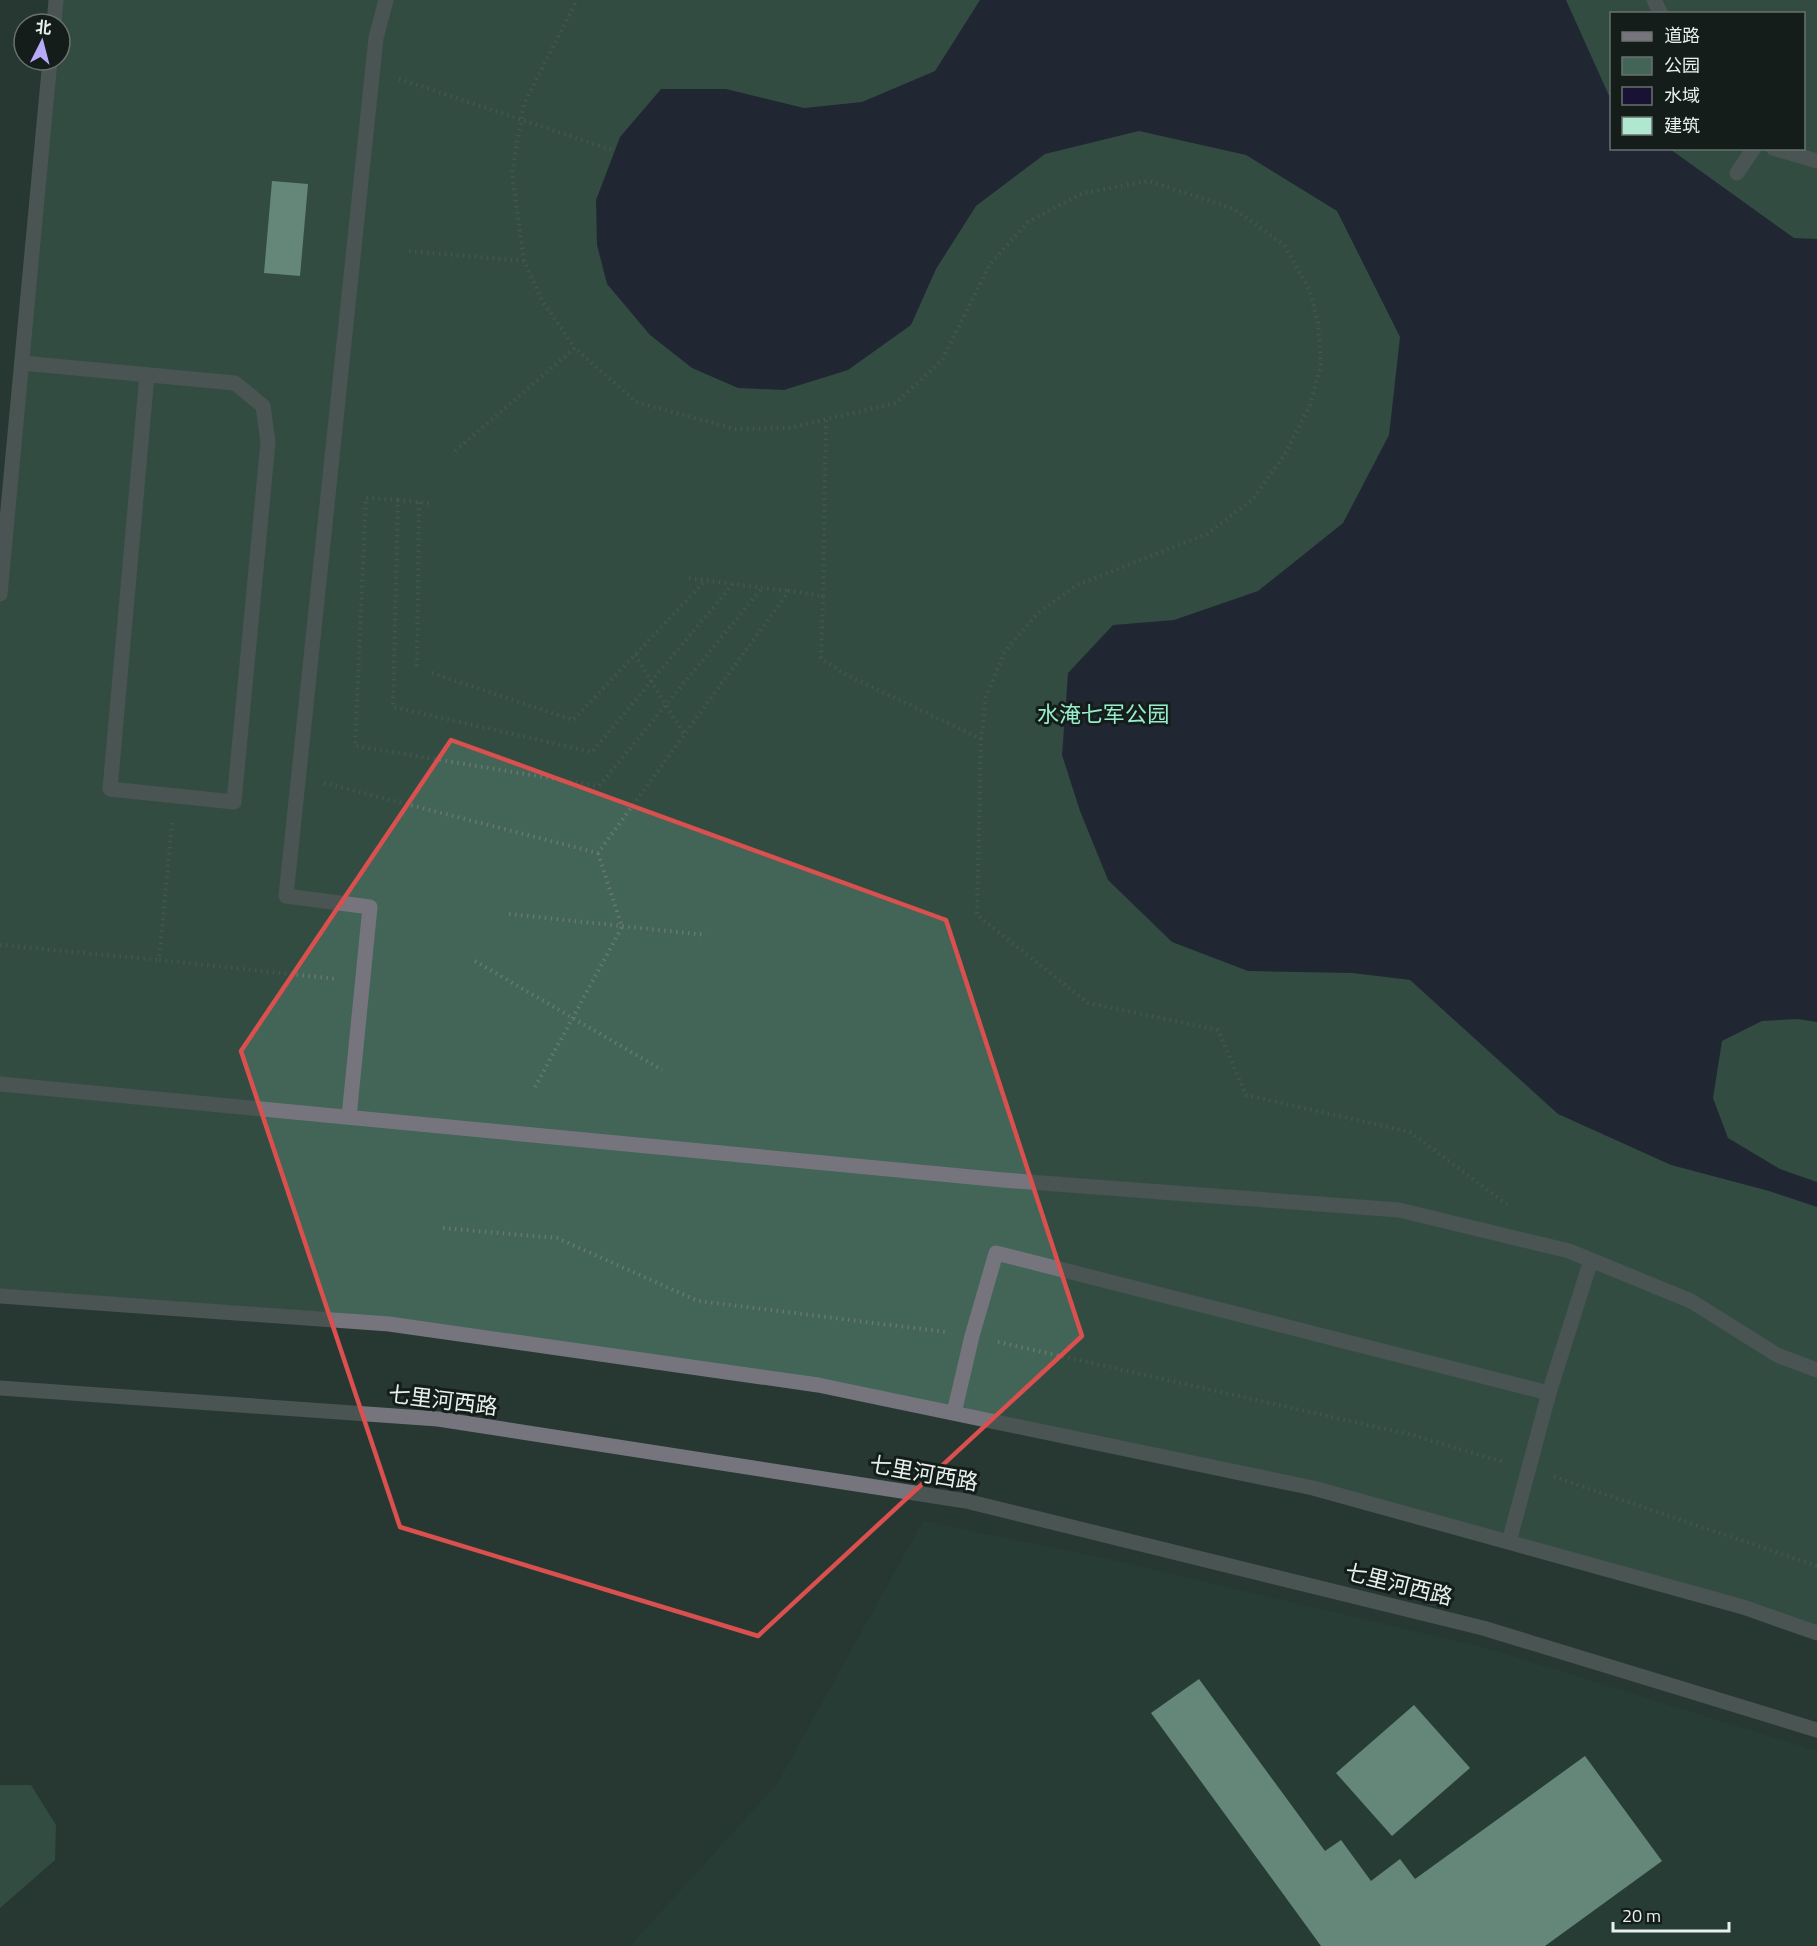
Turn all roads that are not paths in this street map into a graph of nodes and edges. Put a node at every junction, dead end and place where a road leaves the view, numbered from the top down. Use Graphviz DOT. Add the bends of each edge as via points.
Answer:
graph roads {
  1 [pos="386,0"];
  2 [pos="49,72"];
  3 [pos="1753,150"];
  4 [pos="1780,150"];
  5 [pos="1817,161"];
  6 [pos="1737,173"];
  7 [pos="22,363"];
  8 [pos="147,375"];
  9 [pos="0,594"];
  10 [pos="0,1084"];
  11 [pos="349,1117"];
  12 [pos="1591,1260"];
  13 [pos="0,1296"];
  14 [pos="1817,1370"];
  15 [pos="0,1388"];
  16 [pos="1549,1393"];
  17 [pos="954,1413"];
  18 [pos="1509,1542"];
  19 [pos="1817,1633"];
  20 [pos="1817,1730"];
  1 -- 11 [label="street" via="376,38 286,896 370,907"];
  2 -- 7 [label="street"];
  3 -- 6 [label="street"];
  4 -- 5 [label="street"];
  7 -- 8 [label="street"];
  7 -- 9 [label="street"];
  8 -- 8 [label="street" via="235,383 263,406 268,442 234,802 110,789"];
  10 -- 11 [label="street"];
  11 -- 12 [label="street" via="1003,1180 1399,1210 1569,1251"];
  12 -- 14 [label="street" via="1691,1301 1777,1355"];
  12 -- 16 [label="street"];
  13 -- 17 [label="street" via="389,1324 818,1384"];
  15 -- 20 [label="street, 七里河西路" via="438,1419 966,1501 1483,1628"];
  16 -- 17 [label="street" via="996,1252"];
  16 -- 18 [label="street"];
  17 -- 18 [label="street" via="1313,1488"];
  18 -- 19 [label="street" via="1743,1607"];
}
